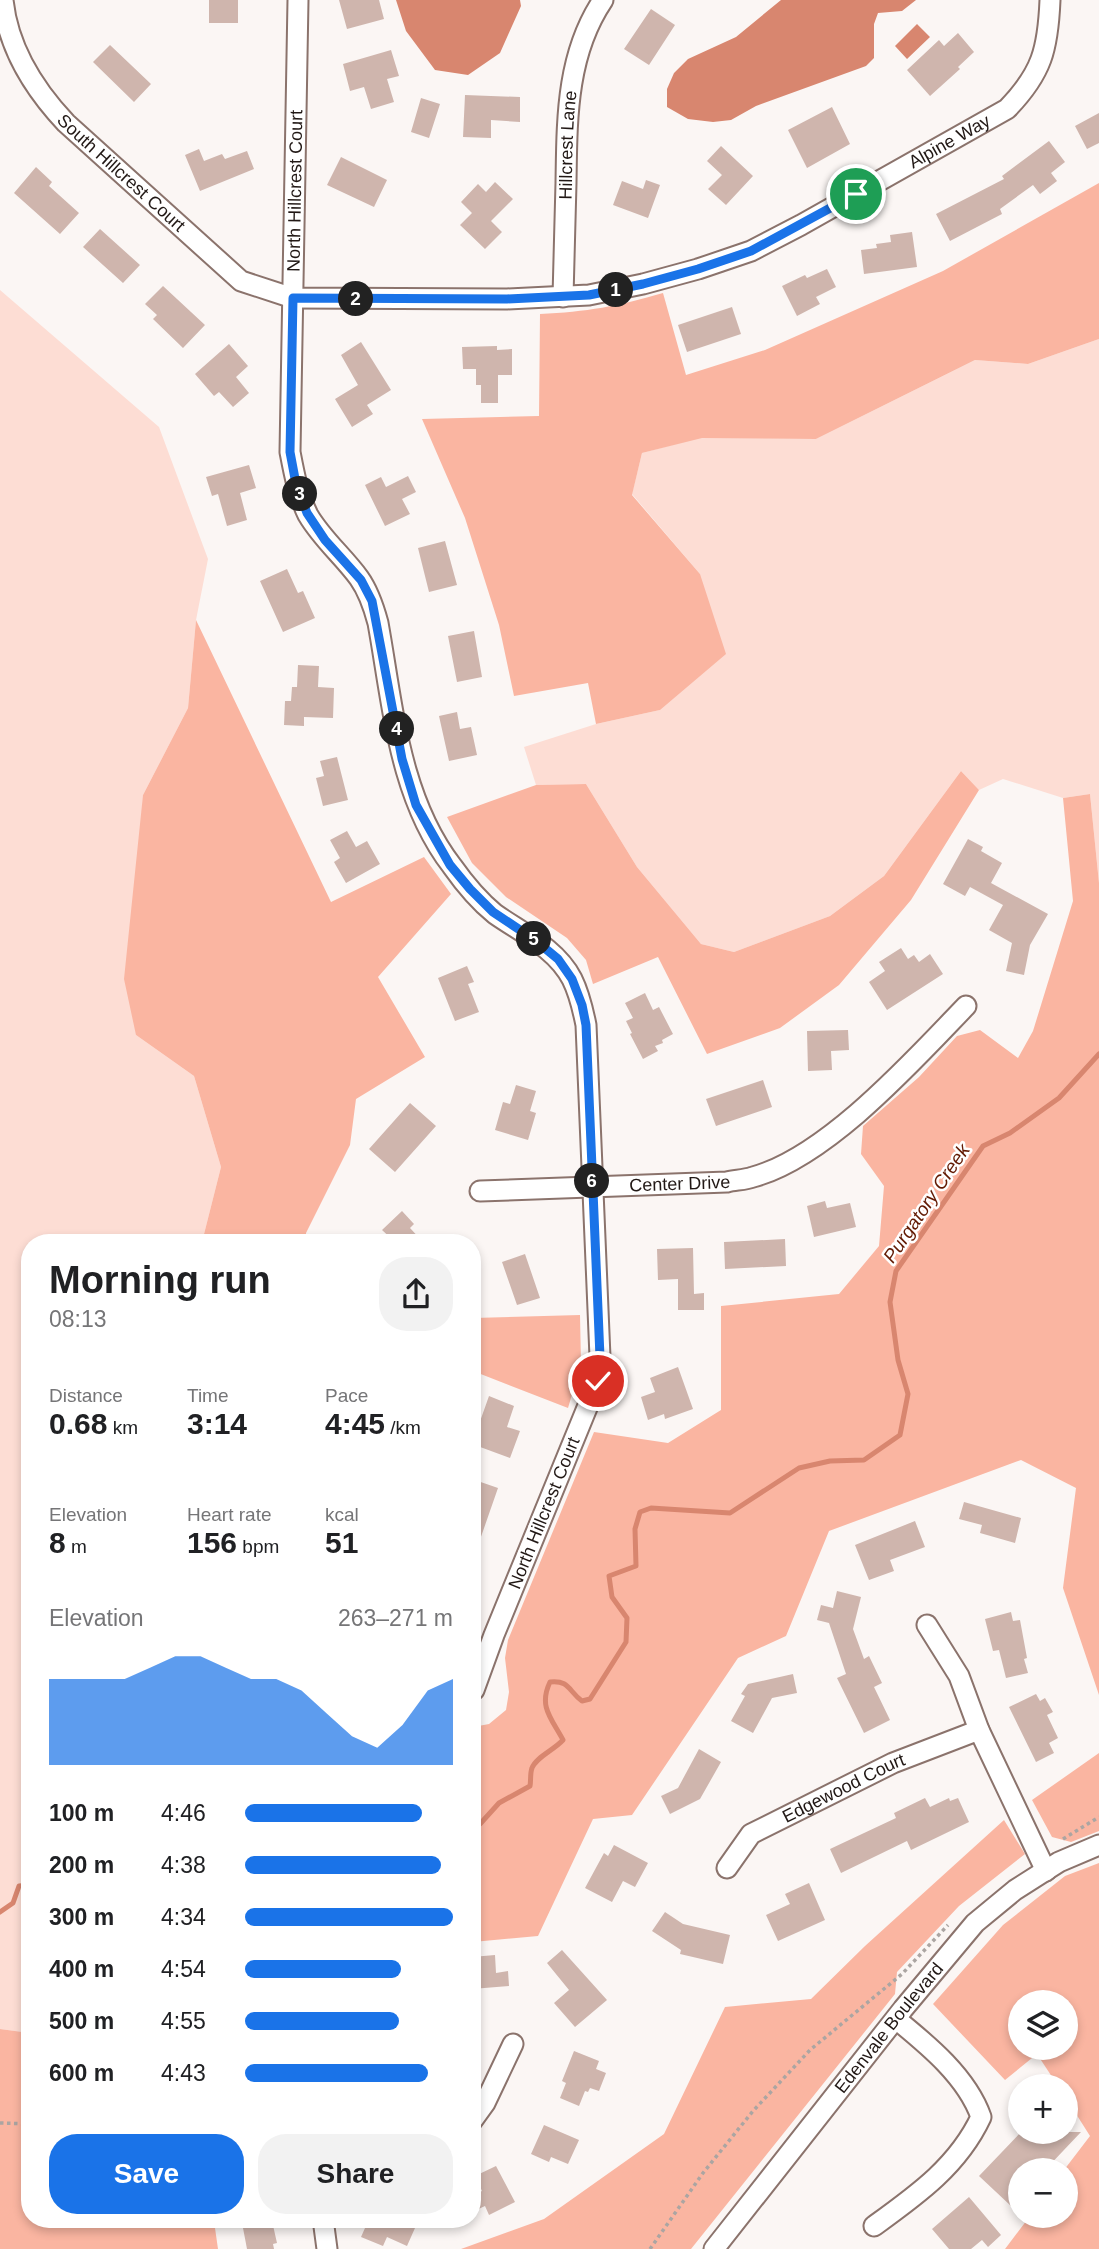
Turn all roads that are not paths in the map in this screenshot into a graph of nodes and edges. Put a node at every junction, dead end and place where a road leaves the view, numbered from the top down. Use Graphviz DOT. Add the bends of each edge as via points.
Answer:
graph roads {
  1 [pos="4,0"];
  2 [pos="298,0"];
  3 [pos="603,0"];
  4 [pos="1050,0"];
  5 [pos="563,297"];
  6 [pos="293,298"];
  7 [pos="965,1006"];
  8 [pos="593,1187"];
  9 [pos="480,1191"];
  10 [pos="928,1625"];
  11 [pos="481,1673"];
  12 [pos="979,1730"];
  13 [pos="1099,1845"];
  14 [pos="1042,1862"];
  15 [pos="727,1868"];
  16 [pos="895,2019"];
  17 [pos="513,2045"];
  18 [pos="481,2109"];
  19 [pos="874,2226"];
  20 [pos="324,2228"];
  21 [pos="327,2249"];
  22 [pos="714,2249"];
  1 -- 6 [label="street, South Hillcrest Court" via="12,40 25,71 66,123 241,281"];
  2 -- 6 [label="street, North Hillcrest Court"];
  3 -- 5 [label="street, Hillcrest Lane" via="582,42 570,82"];
  4 -- 5 [label="street, Alpine Way" via="1046,45 1038,69 1007,108 751,251 643,284"];
  5 -- 6 [label="street, Alpine Way"];
  6 -- 8 [label="street, North Hillcrest Court" via="290,452 296,484 313,522 361,580 372,601 402,759 416,805 436,841 450,865 493,912 558,959 572,979 586,1025"];
  7 -- 8 [label="street, Center Drive" via="859,1112 777,1168 727,1182"];
  8 -- 9 [label="street, Center Drive"];
  8 -- 11 [label="street, North Hillcrest Court" via="598,1381"];
  10 -- 12 [label="street" via="959,1676"];
  12 -- 14 [label="street"];
  12 -- 15 [label="street, Edgewood Court" via="893,1763 751,1833"];
  13 -- 14 [label="street, Edenvale Boulevard" via="1059,1862"];
  14 -- 16 [label="street, Edenvale Boulevard" via="975,1923"];
  16 -- 19 [label="street" via="957,2078 981,2117 970,2140 946,2167 920,2193"];
  16 -- 22 [label="street, Edenvale Boulevard"];
  17 -- 18 [label="street"];
  20 -- 21 [label="street"];
}
